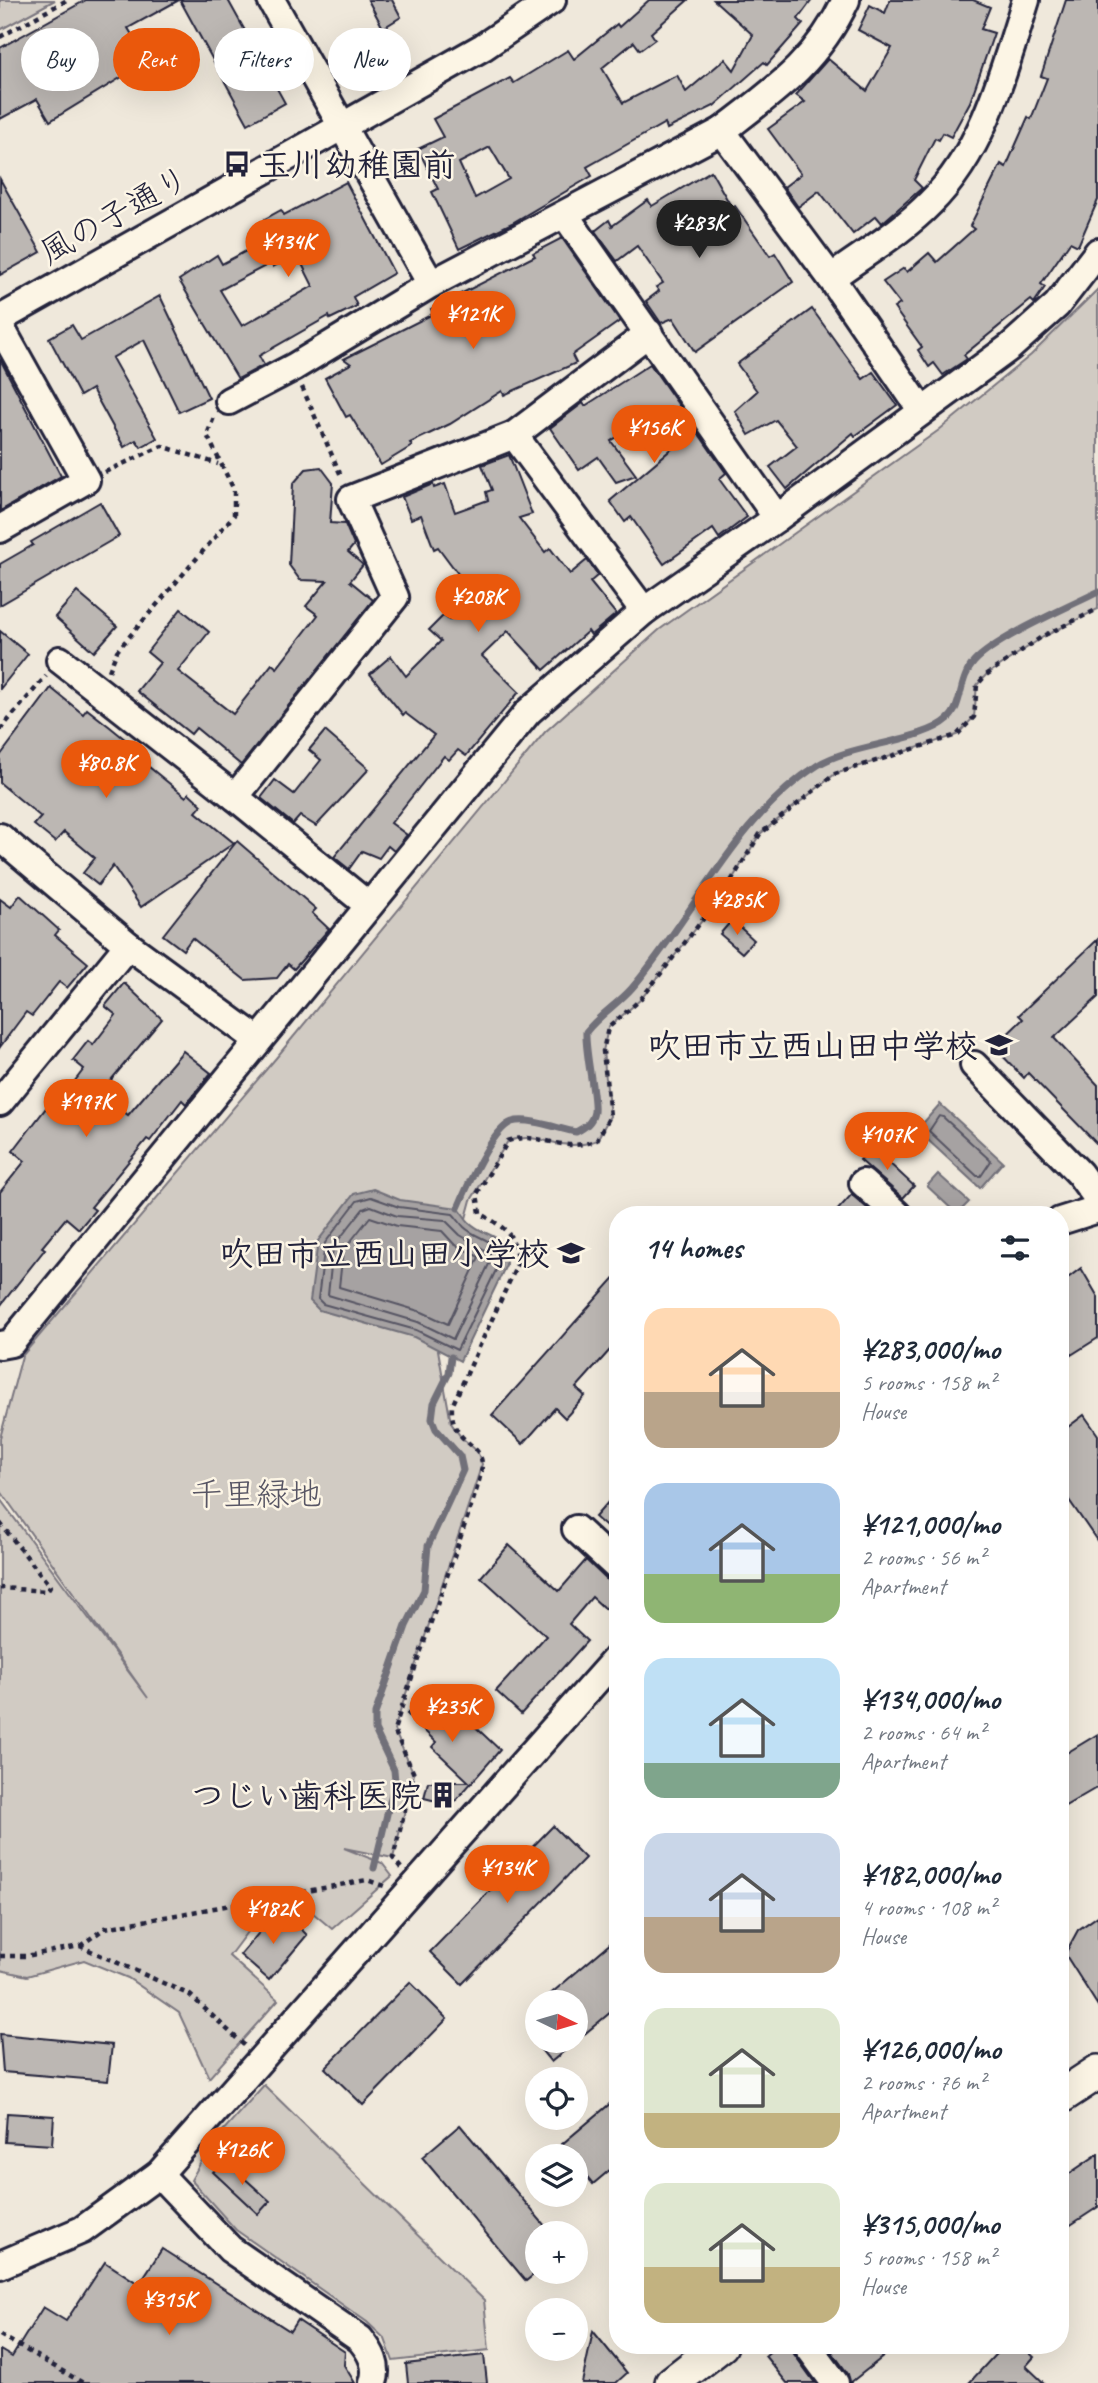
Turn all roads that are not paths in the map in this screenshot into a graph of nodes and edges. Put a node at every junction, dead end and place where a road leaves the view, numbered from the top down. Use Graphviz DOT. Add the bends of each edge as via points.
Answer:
graph roads {
  1 [pos="271,0"];
  2 [pos="552,0"];
  3 [pos="846,0"];
  4 [pos="1026,0"];
  5 [pos="340,126"];
  6 [pos="722,131"];
  7 [pos="565,215"];
  8 [pos="1098,252"];
  9 [pos="831,278"];
  10 [pos="431,284"];
  11 [pos="0,319"];
  12 [pos="0,326"];
  13 [pos="649,333"];
  14 [pos="229,401"];
  15 [pos="922,411"];
  16 [pos="514,435"];
  17 [pos="777,518"];
  18 [pos="0,529"];
  19 [pos="644,611"];
  20 [pos="60,660"];
  21 [pos="235,797"];
  22 [pos="5,851"];
  23 [pos="368,905"];
  24 [pos="128,945"];
  25 [pos="258,1040"];
  26 [pos="974,1065"];
  27 [pos="0,1102"];
  28 [pos="863,1183"];
  29 [pos="1098,1199"];
  30 [pos="888,1206"];
  31 [pos="1098,1209"];
  32 [pos="1069,1218"];
  33 [pos="0,1345"];
  34 [pos="576,1529"];
  35 [pos="609,1560"];
  36 [pos="609,1666"];
  37 [pos="1098,2072"];
  38 [pos="1069,2091"];
  39 [pos="159,2175"];
  40 [pos="0,2265"];
  41 [pos="709,2354"];
  42 [pos="814,2354"];
  43 [pos="373,2383"];
  44 [pos="672,2383"];
  45 [pos="835,2383"];
  1 -- 5 [label="street"];
  2 -- 5 [label="street, 風の子通り" via="483,47"];
  3 -- 6 [label="street" via="833,26 792,77"];
  4 -- 9 [label="street" via="999,87 970,151 930,204"];
  5 -- 10 [label="street"];
  5 -- 11 [label="street, 風の子通り"];
  6 -- 7 [label="street"];
  6 -- 9 [label="street"];
  7 -- 10 [label="street"];
  7 -- 13 [label="street"];
  8 -- 15 [label="street" via="1057,304 1010,347"];
  9 -- 15 [label="street"];
  10 -- 14 [label="street"];
  12 -- 18 [label="street" via="86,480"];
  13 -- 16 [label="street"];
  13 -- 17 [label="street"];
  15 -- 17 [label="street"];
  16 -- 19 [label="street"];
  16 -- 21 [label="street" via="351,499 395,597"];
  17 -- 19 [label="street"];
  19 -- 23 [label="street" via="528,712"];
  20 -- 21 [label="street"];
  21 -- 23 [label="street"];
  22 -- 24 [label="street"];
  23 -- 25 [label="street"];
  24 -- 25 [label="street"];
  24 -- 27 [label="street"];
  25 -- 33 [label="street" via="11,1343"];
  26 -- 29 [label="street" via="1079,1173"];
  28 -- 30 [label="street"];
  31 -- 32 [label="street"];
  34 -- 35 [label="street"];
  36 -- 39 [label="street"];
  37 -- 38 [label="main road"];
  39 -- 40 [label="street" via="82,2230"];
  39 -- 43 [label="street" via="230,2249 360,2339 371,2352 376,2374"];
  41 -- 44 [label="main road"];
  42 -- 45 [label="street"];
}
